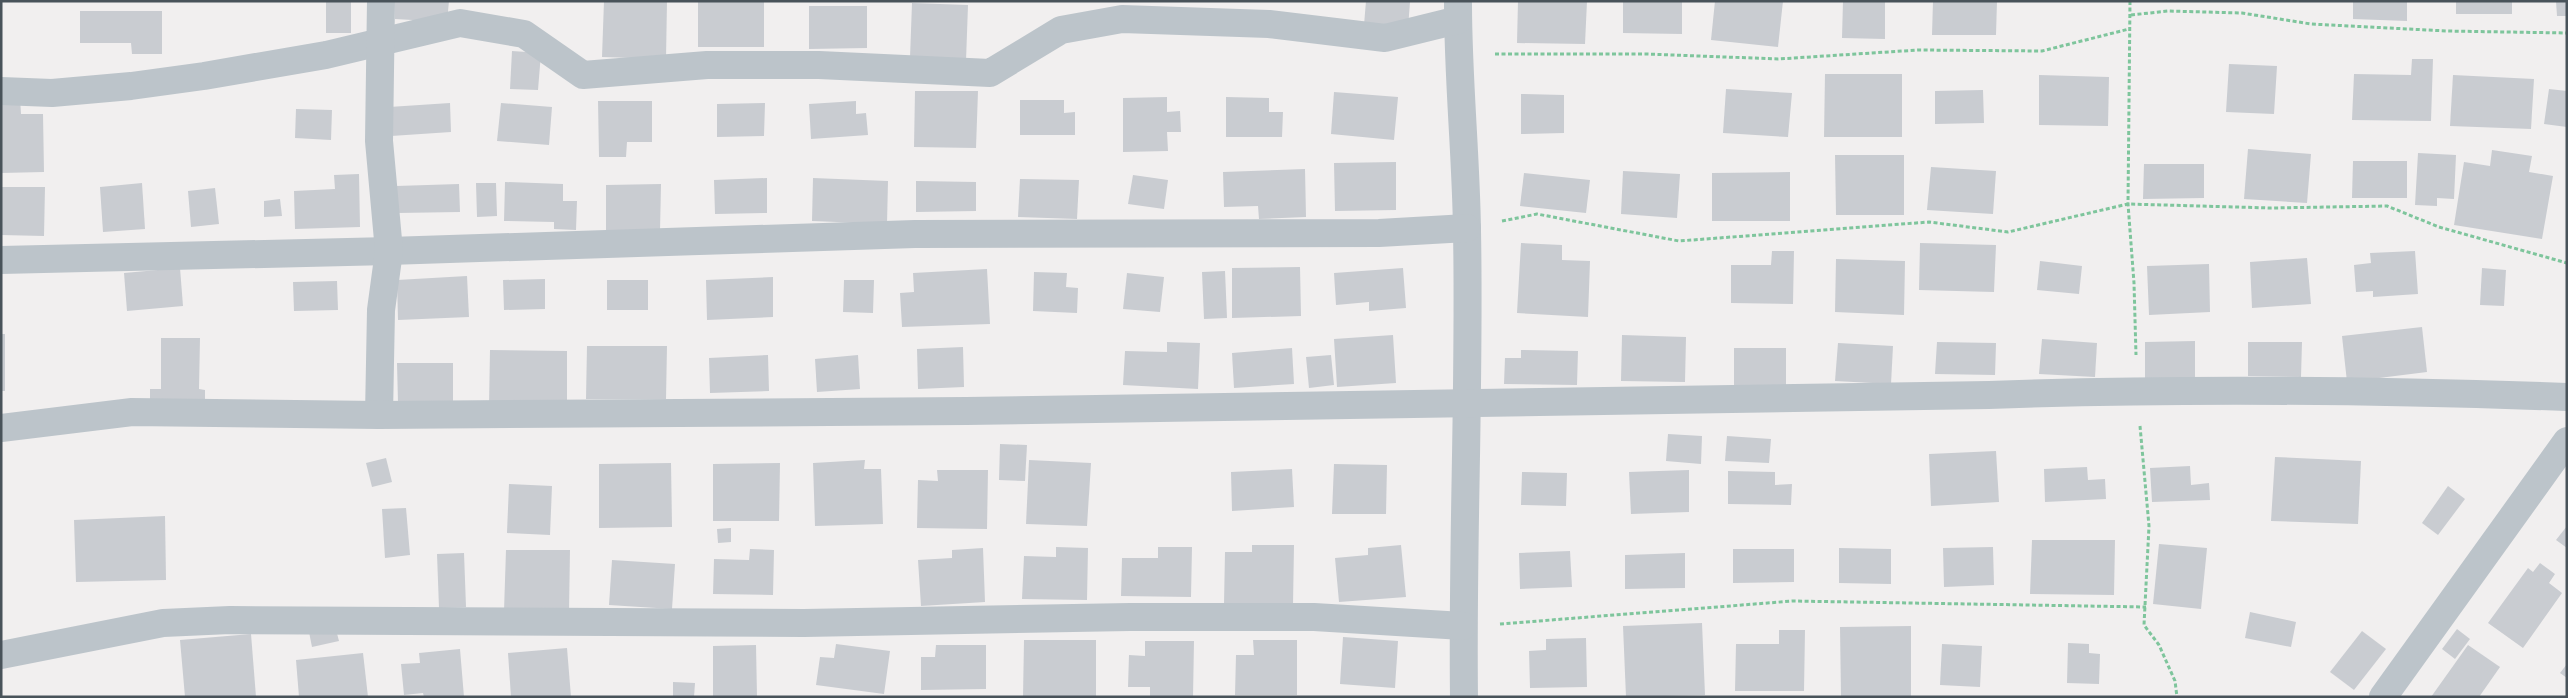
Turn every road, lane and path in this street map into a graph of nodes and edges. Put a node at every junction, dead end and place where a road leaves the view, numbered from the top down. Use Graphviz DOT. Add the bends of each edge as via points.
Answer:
graph roads {
  1 [pos="381,1"];
  2 [pos="2130,1"];
  3 [pos="1458,11"];
  4 [pos="2131,14"];
  5 [pos="2129,29"];
  6 [pos="2567,33"];
  7 [pos="380,42"];
  8 [pos="1458,54"];
  9 [pos="1,91"];
  10 [pos="2128,204"];
  11 [pos="1467,228"];
  12 [pos="389,251"];
  13 [pos="1,260"];
  14 [pos="2567,263"];
  15 [pos="2137,390"];
  16 [pos="2567,397"];
  17 [pos="1468,402"];
  18 [pos="379,415"];
  19 [pos="1,428"];
  20 [pos="2567,441"];
  21 [pos="2146,607"];
  22 [pos="1463,626"];
  23 [pos="1,655"];
  24 [pos="1464,697"];
  25 [pos="2177,697"];
  26 [pos="2383,697"];
  1 -- 7 [label="street"];
  2 -- 4 [label="path"];
  3 -- 7 [label="street" via="1385,38 1269,24 1122,20 1061,30 990,73 819,65 707,65 583,75 524,34 460,23"];
  3 -- 8 [label="street"];
  4 -- 5 [label="path"];
  4 -- 6 [label="path" via="2168,11 2242,13 2311,24"];
  5 -- 8 [label="path" via="2042,51 1919,50 1778,59 1647,54"];
  5 -- 10 [label="path"];
  7 -- 9 [label="street" via="326,55 132,86 52,93"];
  7 -- 12 [label="street" via="379,140"];
  8 -- 11 [label="street"];
  10 -- 11 [label="path" via="2008,232 1929,222 1679,241 1537,214"];
  10 -- 14 [label="path" via="2271,208 2386,206 2439,227"];
  10 -- 15 [label="path"];
  11 -- 12 [label="street" via="1379,233 915,234"];
  11 -- 17 [label="street"];
  12 -- 13 [label="street"];
  12 -- 18 [label="street" via="381,310"];
  15 -- 16 [label="street" via="2421,392"];
  15 -- 17 [label="street"];
  15 -- 21 [label="path" via="2149,526"];
  17 -- 18 [label="street" via="946,411"];
  17 -- 22 [label="street"];
  18 -- 19 [label="street" via="132,412"];
  20 -- 26 [label="street"];
  21 -- 22 [label="path" via="1793,601"];
  21 -- 25 [label="path" via="2144,625 2159,645 2175,681"];
  22 -- 23 [label="street" via="1314,617 813,623 230,620 163,623"];
  22 -- 24 [label="street"];
}
